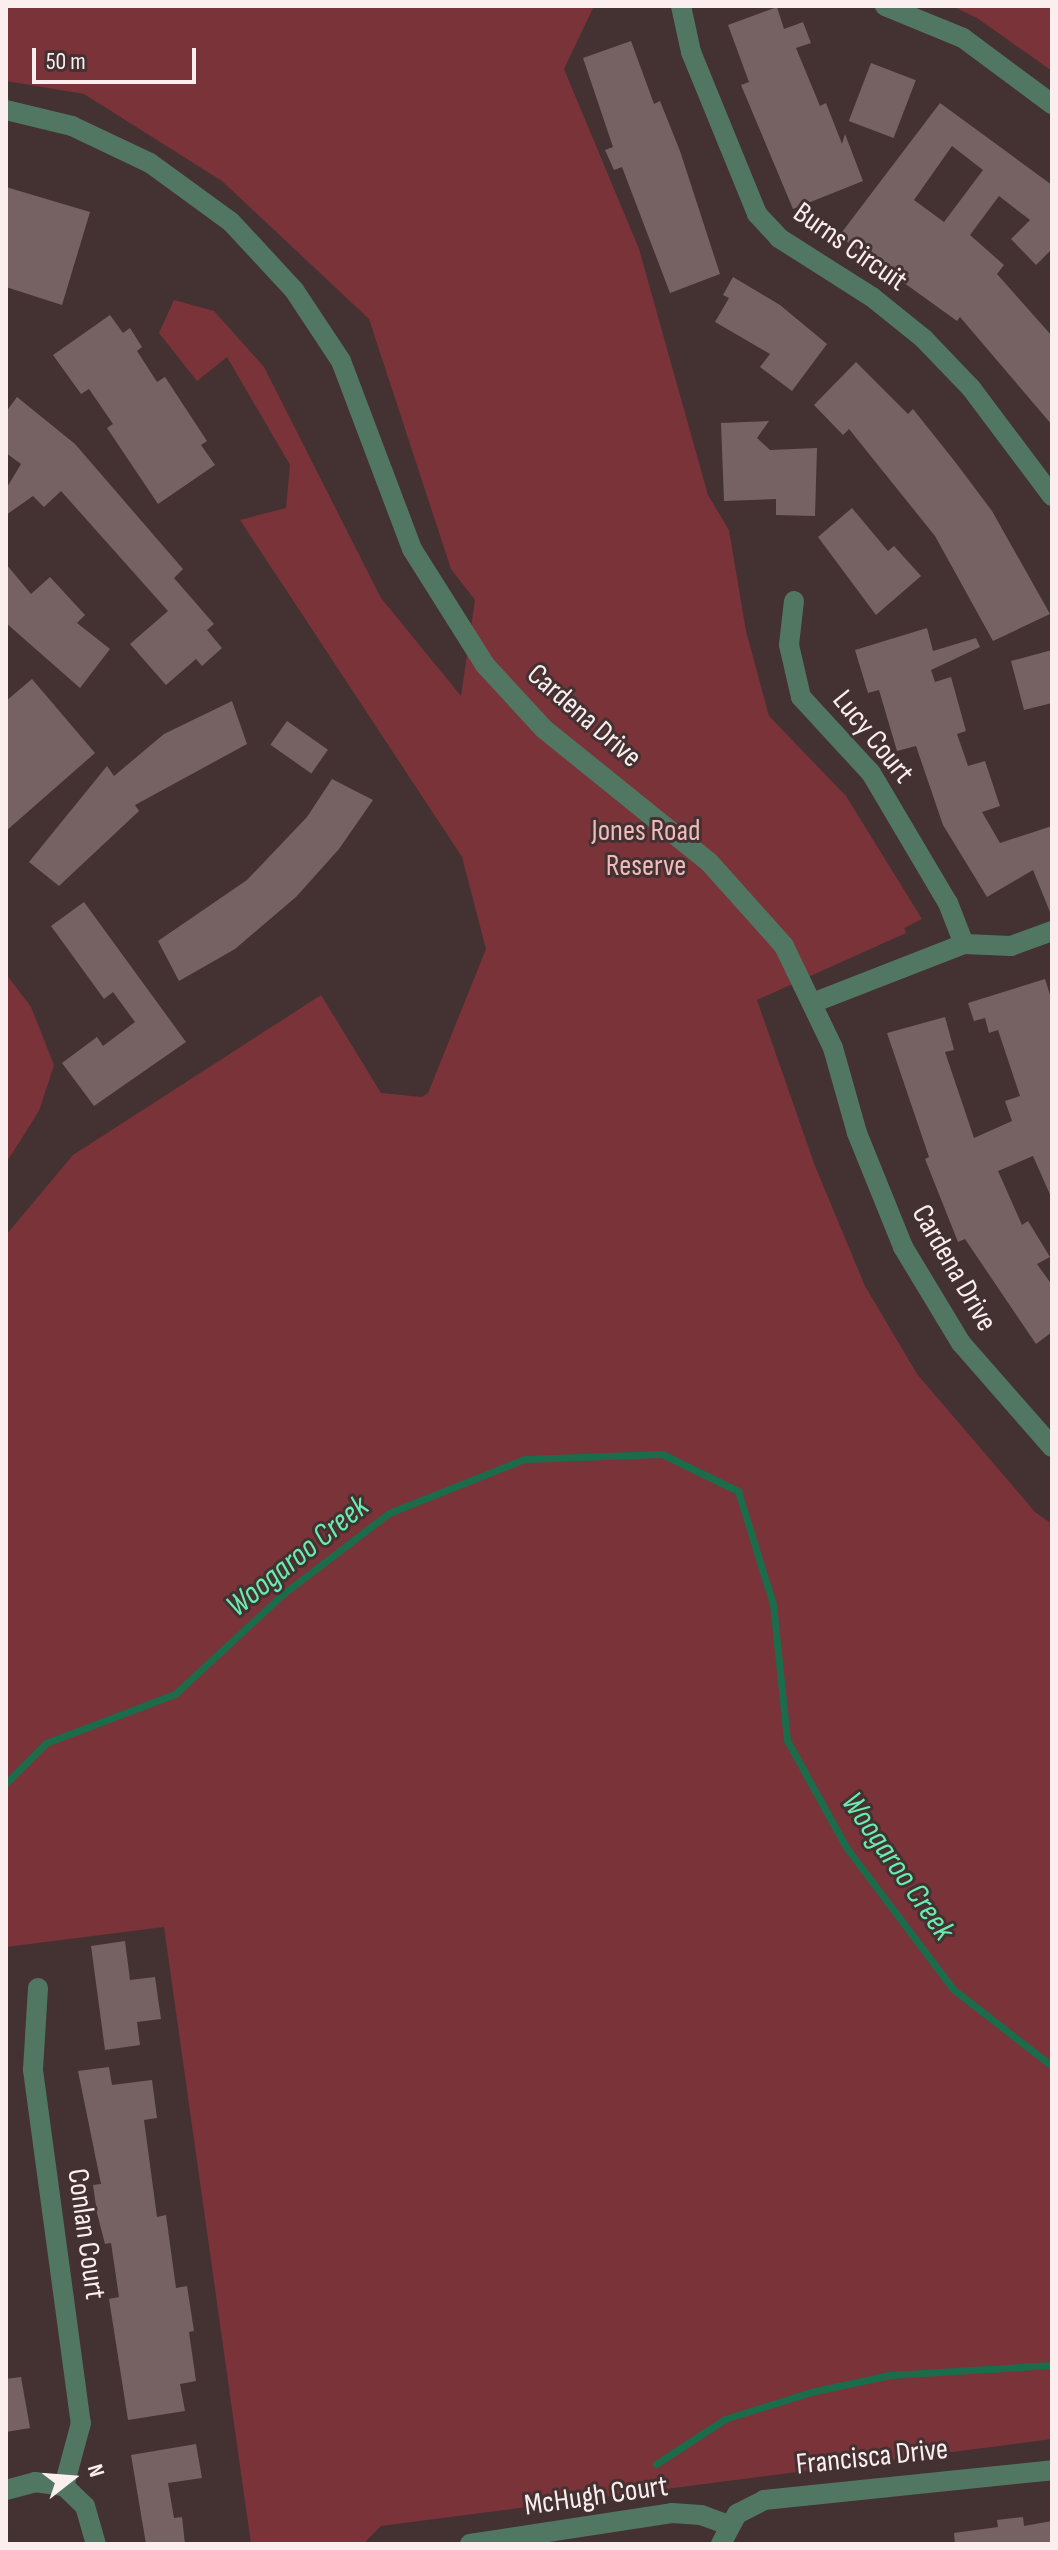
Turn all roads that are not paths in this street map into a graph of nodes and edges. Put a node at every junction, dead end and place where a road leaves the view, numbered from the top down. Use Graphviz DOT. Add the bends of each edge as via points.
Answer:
graph roads {
  1 [pos="681,6"];
  2 [pos="885,6"];
  3 [pos="1052,104"];
  4 [pos="6,110"];
  5 [pos="1052,496"];
  6 [pos="794,601"];
  7 [pos="1052,931"];
  8 [pos="964,944"];
  9 [pos="815,1002"];
  10 [pos="1052,1447"];
  11 [pos="38,1988"];
  12 [pos="1052,2470"];
  13 [pos="64,2486"];
  14 [pos="6,2490"];
  15 [pos="725,2535"];
  16 [pos="96,2544"];
  17 [pos="470,2544"];
  1 -- 5 [label="street, Burns Circuit" via="691,52 757,214 779,238 872,297 924,339 981,400"];
  2 -- 3 [label="street" via="963,38"];
  4 -- 9 [label="street, Cardena Drive" via="72,126 150,163 231,222 269,261 341,361 412,549 485,665 544,729 709,862 752,905"];
  6 -- 8 [label="street, Lucy Court" via="789,645 801,697 871,773 948,903"];
  7 -- 8 [label="street" via="1011,946"];
  8 -- 9 [label="street"];
  9 -- 10 [label="street, Cardena Drive" via="857,1133 903,1247 961,1343"];
  11 -- 13 [label="street, Conlan Court" via="33,2070 81,2423"];
  12 -- 15 [label="street, Francisca Drive" via="780,2497 749,2505"];
  13 -- 14 [label="street" via="35,2482"];
  13 -- 16 [label="street" via="85,2506"];
  15 -- 17 [label="street, McHugh Court" via="701,2515 672,2513"];
}
